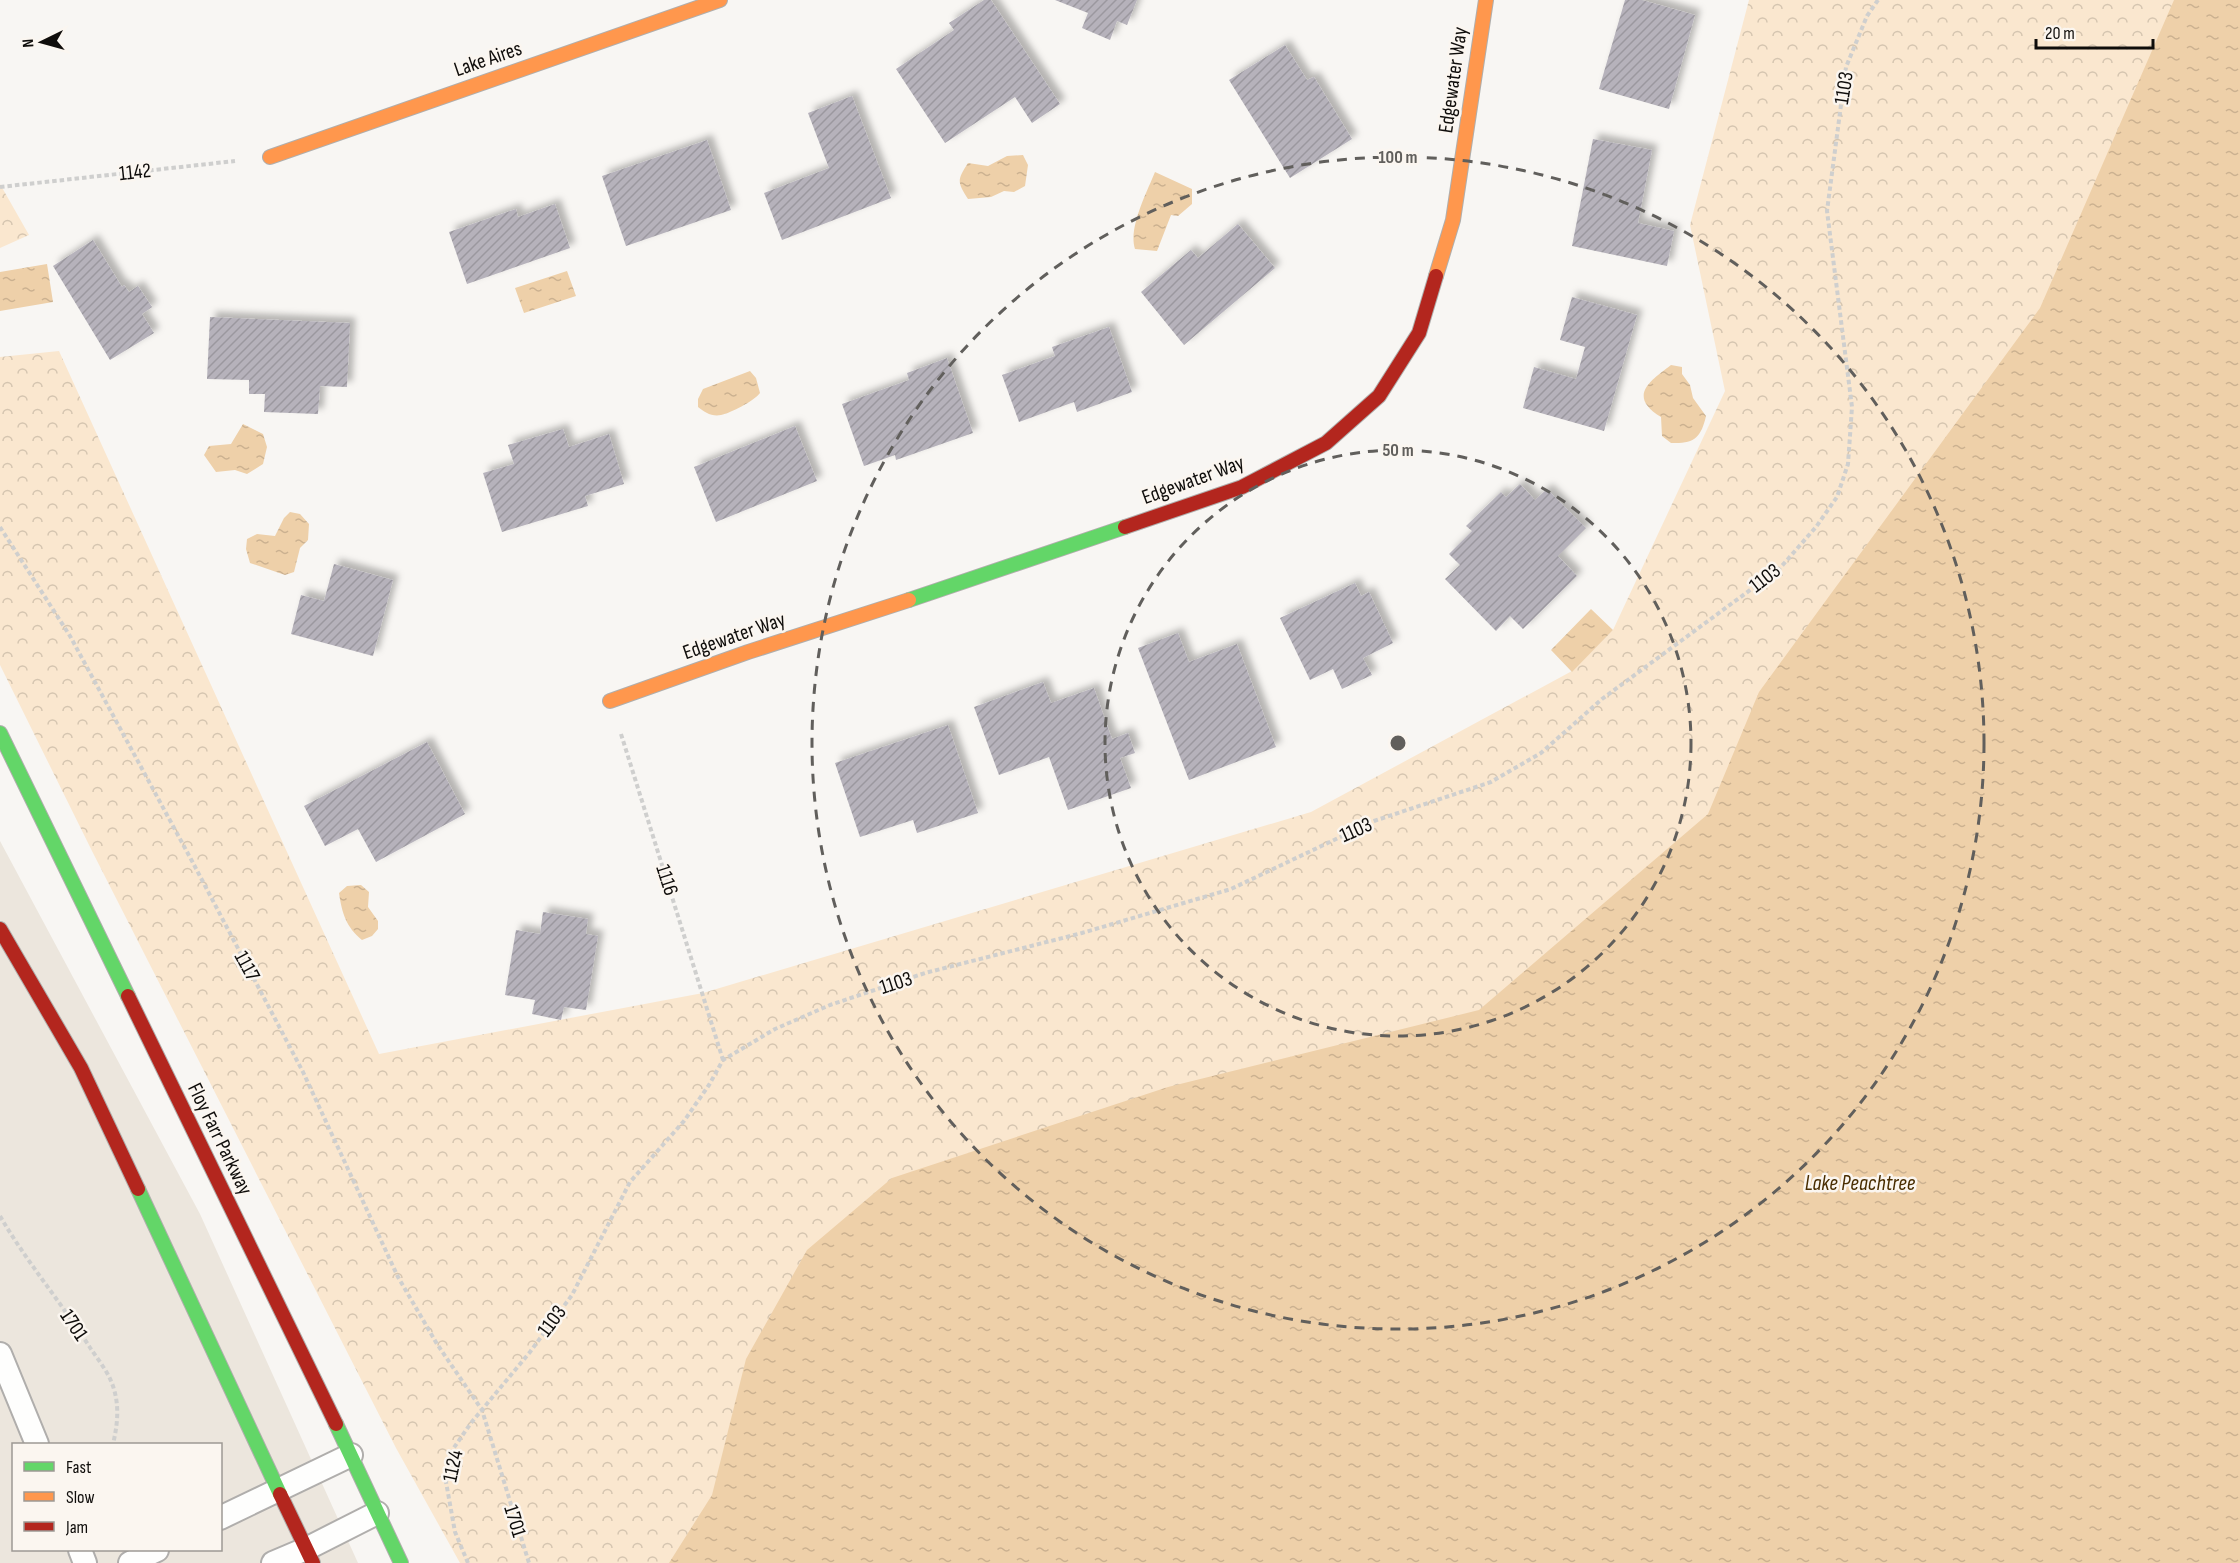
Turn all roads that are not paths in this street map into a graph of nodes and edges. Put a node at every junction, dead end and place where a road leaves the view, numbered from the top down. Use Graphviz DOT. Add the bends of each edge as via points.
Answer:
graph roads {
  1 [pos="720,0"];
  2 [pos="1486,0"];
  3 [pos="270,157"];
  4 [pos="610,701"];
  5 [pos="0,733"];
  6 [pos="0,929"];
  7 [pos="0,1354"];
  8 [pos="37,1443"];
  9 [pos="351,1455"];
  10 [pos="280,1489"];
  11 [pos="377,1513"];
  12 [pos="222,1517"];
  13 [pos="155,1551"];
  14 [pos="309,1556"];
  15 [pos="130,1563"];
  16 [pos="273,1563"];
  17 [pos="401,1563"];
  1 -- 3 [label="street, Lake Aires"];
  2 -- 4 [label="street, Edgewater Way" via="1454,220 1419,333 1379,396 1326,443 1242,487"];
  5 -- 9 [label="street, Floy Farr Parkway"];
  6 -- 10 [label="street" via="81,1068"];
  7 -- 8 [label="lane"];
  9 -- 10 [label="lane"];
  9 -- 11 [label="street, Floy Farr Parkway"];
  10 -- 12 [label="lane"];
  10 -- 14 [label="street"];
  11 -- 14 [label="lane"];
  11 -- 17 [label="street, Floy Farr Parkway"];
  13 -- 15 [label="lane"];
  14 -- 16 [label="lane"];
}
